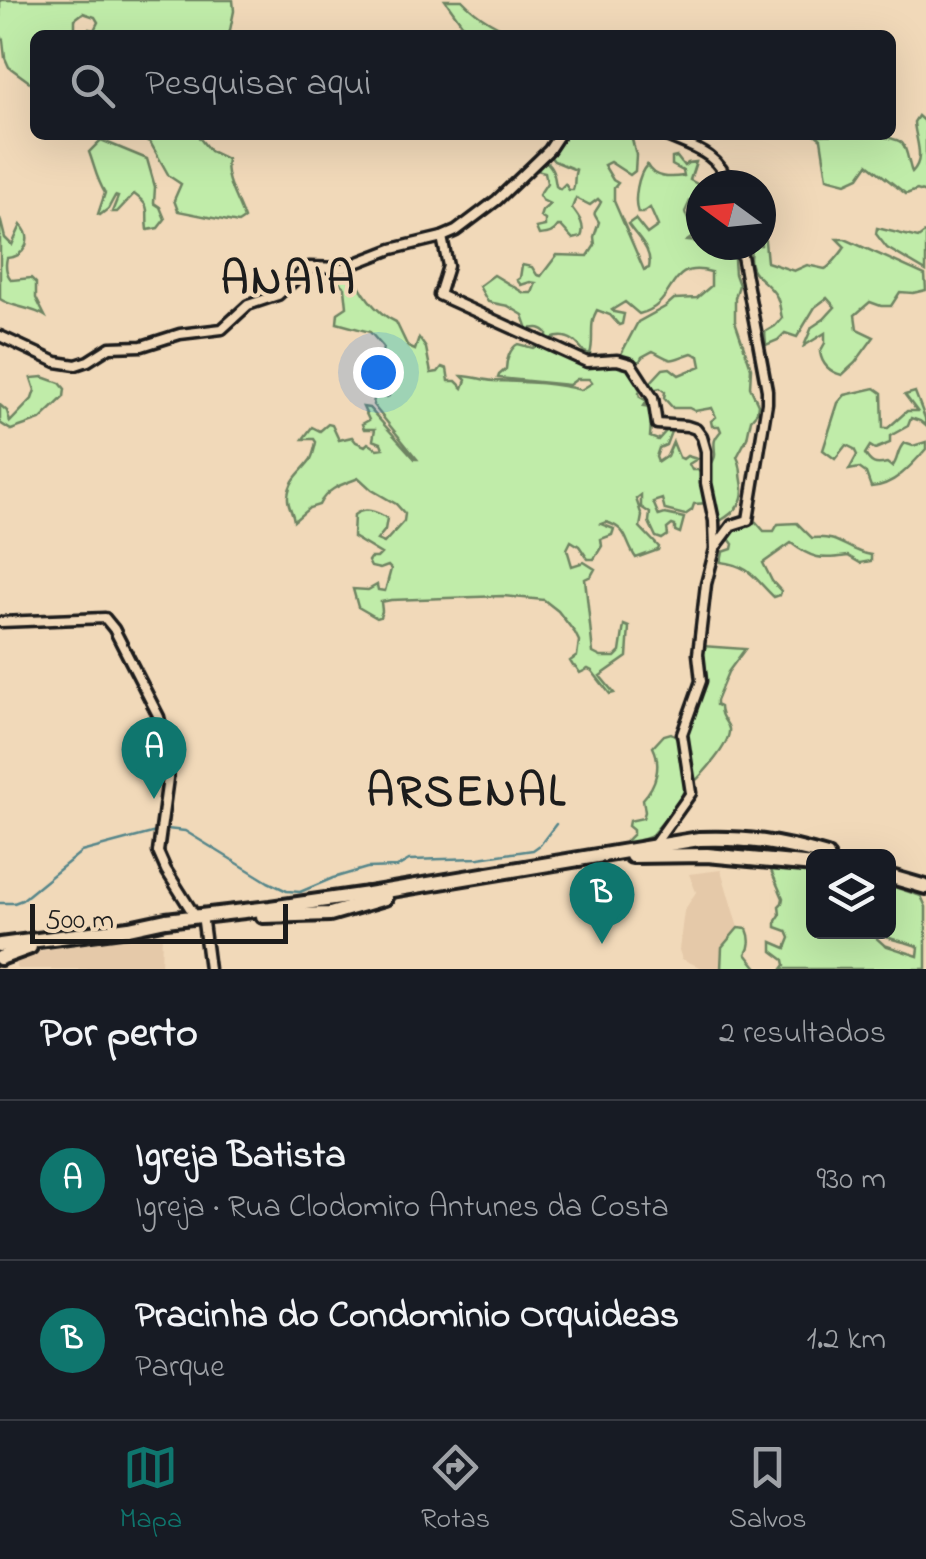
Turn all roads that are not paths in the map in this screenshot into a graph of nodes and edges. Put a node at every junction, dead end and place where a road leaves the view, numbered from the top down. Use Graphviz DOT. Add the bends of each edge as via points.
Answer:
graph roads {
  1 [pos="555,140"];
  2 [pos="674,140"];
  3 [pos="722,170"];
  4 [pos="442,237"];
  5 [pos="743,260"];
  6 [pos="0,336"];
  7 [pos="715,549"];
  8 [pos="0,622"];
  9 [pos="760,840"];
  10 [pos="654,845"];
  11 [pos="806,851"];
  12 [pos="760,859"];
  13 [pos="806,864"];
  14 [pos="896,881"];
  15 [pos="926,890"];
  16 [pos="336,905"];
  17 [pos="199,919"];
  18 [pos="0,945"];
  19 [pos="0,958"];
  20 [pos="209,969"];
  1 -- 4 [label="street" via="485,210"];
  2 -- 3 [label="street"];
  4 -- 6 [label="street" via="343,268 310,267 278,296 248,304 224,327 110,347 71,365"];
  4 -- 7 [label="street" via="448,266 439,295 586,362 617,360 633,367 653,398 658,424 692,428 702,437"];
  5 -- 7 [label="street" via="767,404 748,520 732,525"];
  7 -- 10 [label="street" via="698,654 701,681 682,734 691,793"];
  8 -- 17 [label="street" via="105,618 120,638 164,732 170,769 158,852"];
  9 -- 10 [label="highway"];
  9 -- 11 [label="highway"];
  9 -- 12 [label="highway" via="770,850"];
  10 -- 16 [label="highway"];
  12 -- 13 [label="highway"];
  12 -- 16 [label="highway" via="621,857"];
  14 -- 15 [label="highway"];
  16 -- 17 [label="highway"];
  17 -- 18 [label="highway"];
  17 -- 19 [label="highway" via="37,945"];
  17 -- 20 [label="street"];
}
